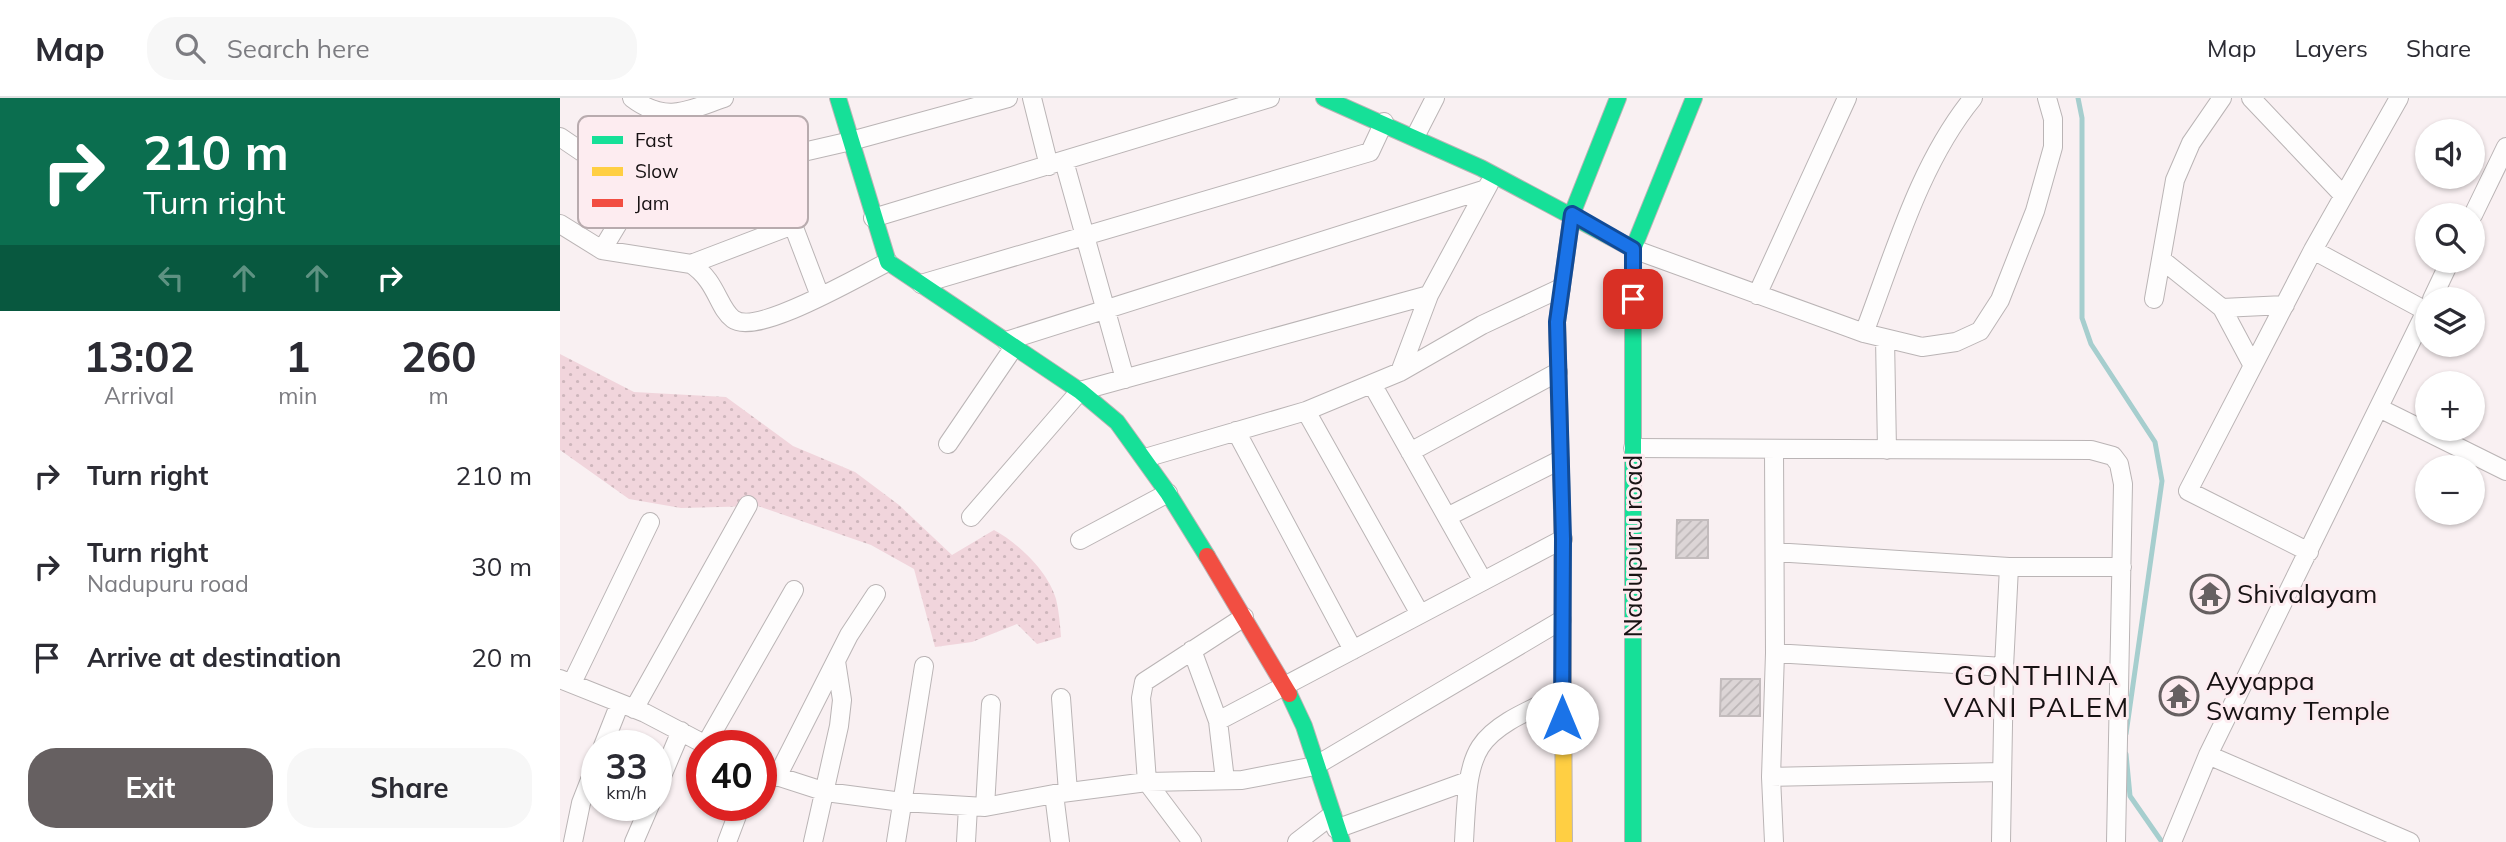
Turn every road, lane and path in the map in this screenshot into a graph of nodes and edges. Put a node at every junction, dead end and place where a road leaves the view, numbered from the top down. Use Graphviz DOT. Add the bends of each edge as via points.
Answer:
graph roads {
  1 [pos="632,98"];
  2 [pos="724,98"];
  3 [pos="838,98"];
  4 [pos="1008,98"];
  5 [pos="1032,98"];
  6 [pos="1270,98"];
  7 [pos="1324,98"];
  8 [pos="1436,98"];
  9 [pos="1618,98"];
  10 [pos="1694,98"];
  11 [pos="1847,98"];
  12 [pos="1973,98"];
  13 [pos="2047,98"];
  14 [pos="2222,98"];
  15 [pos="2251,98"];
  16 [pos="2399,98"];
  17 [pos="1384,122"];
  18 [pos="1416,135"];
  19 [pos="560,137"];
  20 [pos="851,141"];
  21 [pos="2506,147"];
  22 [pos="578,149"];
  23 [pos="808,151"];
  24 [pos="1056,163"];
  25 [pos="2501,170"];
  26 [pos="1490,182"];
  27 [pos="2343,195"];
  28 [pos="2480,203"];
  29 [pos="1572,214"];
  30 [pos="873,218"];
  31 [pos="560,224"];
  32 [pos="615,228"];
  33 [pos="785,228"];
  34 [pos="794,228"];
  35 [pos="1086,235"];
  36 [pos="1633,249"];
  37 [pos="601,250"];
  38 [pos="2313,250"];
  39 [pos="2162,260"];
  40 [pos="888,262"];
  41 [pos="691,264"];
  42 [pos="921,284"];
  43 [pos="1561,288"];
  44 [pos="1429,295"];
  45 [pos="1757,295"];
  46 [pos="820,296"];
  47 [pos="2154,299"];
  48 [pos="2415,304"];
  49 [pos="2285,305"];
  50 [pos="2222,308"];
  51 [pos="1107,309"];
  52 [pos="1864,333"];
  53 [pos="2415,334"];
  54 [pos="1885,338"];
  55 [pos="1010,344"];
  56 [pos="2253,366"];
  57 [pos="1400,372"];
  58 [pos="1558,372"];
  59 [pos="1125,379"];
  60 [pos="1372,384"];
  61 [pos="1080,391"];
  62 [pos="2379,408"];
  63 [pos="1306,411"];
  64 [pos="1236,431"];
  65 [pos="948,444"];
  66 [pos="1633,449"];
  67 [pos="1774,450"];
  68 [pos="1887,450"];
  69 [pos="1410,452"];
  70 [pos="1145,457"];
  71 [pos="1560,460"];
  72 [pos="2506,471"];
  73 [pos="1168,493"];
  74 [pos="748,505"];
  75 [pos="971,517"];
  76 [pos="1447,517"];
  77 [pos="650,522"];
  78 [pos="1563,539"];
  79 [pos="1080,540"];
  80 [pos="1775,552"];
  81 [pos="2309,552"];
  82 [pos="2009,567"];
  83 [pos="2122,567"];
  84 [pos="1483,581"];
  85 [pos="794,590"];
  86 [pos="876,594"];
  87 [pos="1420,614"];
  88 [pos="1244,617"];
  89 [pos="1562,620"];
  90 [pos="1192,650"];
  91 [pos="1353,650"];
  92 [pos="1775,653"];
  93 [pos="836,661"];
  94 [pos="924,666"];
  95 [pos="2004,667"];
  96 [pos="566,681"];
  97 [pos="1286,687"];
  98 [pos="1562,695"];
  99 [pos="1061,698"];
  100 [pos="990,704"];
  101 [pos="627,706"];
  102 [pos="1218,721"];
  103 [pos="613,730"];
  104 [pos="715,730"];
  105 [pos="681,731"];
  106 [pos="686,734"];
  107 [pos="672,752"];
  108 [pos="2208,755"];
  109 [pos="777,761"];
  110 [pos="1315,766"];
  111 [pos="2002,772"];
  112 [pos="777,777"];
  113 [pos="1771,777"];
  114 [pos="1226,780"];
  115 [pos="1468,781"];
  116 [pos="1147,782"];
  117 [pos="826,792"];
  118 [pos="1061,793"];
  119 [pos="581,801"];
  120 [pos="902,802"];
  121 [pos="976,807"];
  122 [pos="643,821"];
  123 [pos="735,821"];
  124 [pos="1337,829"];
  125 [pos="573,842"];
  126 [pos="634,842"];
  127 [pos="727,842"];
  128 [pos="813,842"];
  129 [pos="896,842"];
  130 [pos="966,842"];
  131 [pos="1060,842"];
  132 [pos="1192,842"];
  133 [pos="1297,842"];
  134 [pos="1464,842"];
  135 [pos="1564,842"];
  136 [pos="1633,842"];
  137 [pos="1774,842"];
  138 [pos="2001,842"];
  139 [pos="2116,842"];
  140 [pos="2172,842"];
  141 [pos="2410,842"];
  1 -- 2 [label="street" via="657,112 676,114"];
  3 -- 20 [label="street"];
  4 -- 20 [label="street"];
  5 -- 24 [label="street"];
  6 -- 24 [label="street"];
  7 -- 17 [label="street"];
  8 -- 18 [label="street"];
  9 -- 29 [label="street"];
  10 -- 36 [label="street"];
  11 -- 45 [label="street"];
  12 -- 52 [label="street" via="1957,118 1919,190"];
  13 -- 54 [label="street" via="2053,147 2047,178 2000,300 1980,331 1956,342 1922,347"];
  14 -- 39 [label="street" via="2191,143 2175,180"];
  15 -- 27 [label="street"];
  16 -- 27 [label="street"];
  17 -- 18 [label="street"];
  17 -- 35 [label="street" via="1370,152"];
  18 -- 26 [label="street"];
  19 -- 22 [label="street"];
  20 -- 23 [label="street"];
  20 -- 30 [label="street"];
  21 -- 25 [label="street"];
  24 -- 30 [label="street"];
  24 -- 35 [label="street"];
  25 -- 28 [label="street"];
  26 -- 29 [label="street"];
  26 -- 44 [label="street"];
  26 -- 51 [label="street"];
  27 -- 38 [label="street"];
  29 -- 36 [label="street"];
  29 -- 43 [label="street"];
  30 -- 40 [label="street"];
  31 -- 37 [label="street"];
  32 -- 37 [label="street"];
  33 -- 41 [label="street"];
  34 -- 46 [label="street"];
  35 -- 42 [label="street"];
  35 -- 51 [label="street"];
  36 -- 45 [label="street"];
  36 -- 66 [label="street, Nadupuru road"];
  37 -- 41 [label="street"];
  38 -- 48 [label="street"];
  38 -- 49 [label="street"];
  39 -- 47 [label="street"];
  39 -- 50 [label="street"];
  40 -- 42 [label="street"];
  40 -- 46 [label="street"];
  41 -- 46 [label="street" via="709,279 734,320 745,324"];
  42 -- 55 [label="street"];
  43 -- 57 [label="street" via="1482,325"];
  43 -- 58 [label="street"];
  44 -- 57 [label="street"];
  44 -- 59 [label="street"];
  45 -- 52 [label="street"];
  49 -- 50 [label="street"];
  49 -- 56 [label="street"];
  50 -- 56 [label="street"];
  51 -- 55 [label="street"];
  51 -- 59 [label="street"];
  52 -- 54 [label="street"];
  53 -- 62 [label="street"];
  54 -- 68 [label="street"];
  55 -- 61 [label="street"];
  55 -- 65 [label="street"];
  56 -- 81 [label="street" via="2188,491"];
  57 -- 60 [label="street"];
  58 -- 69 [label="street"];
  58 -- 71 [label="street"];
  59 -- 61 [label="street"];
  60 -- 63 [label="street"];
  60 -- 69 [label="street"];
  61 -- 70 [label="street" via="1117,422"];
  61 -- 75 [label="street"];
  62 -- 72 [label="street"];
  62 -- 81 [label="street"];
  63 -- 64 [label="street"];
  63 -- 87 [label="street"];
  64 -- 70 [label="street"];
  64 -- 91 [label="street"];
  66 -- 67 [label="street"];
  66 -- 136 [label="street, Nadupuru road"];
  67 -- 68 [label="street"];
  67 -- 80 [label="street"];
  68 -- 83 [label="street" via="2107,452 2119,464 2123,484"];
  69 -- 76 [label="street"];
  70 -- 73 [label="street"];
  71 -- 76 [label="street"];
  71 -- 78 [label="street"];
  73 -- 79 [label="street"];
  73 -- 88 [label="street"];
  74 -- 101 [label="street"];
  76 -- 84 [label="street"];
  77 -- 96 [label="street"];
  78 -- 84 [label="street"];
  78 -- 89 [label="street"];
  80 -- 82 [label="street"];
  80 -- 92 [label="street"];
  81 -- 108 [label="street"];
  82 -- 83 [label="street"];
  82 -- 95 [label="street"];
  83 -- 139 [label="street"];
  84 -- 87 [label="street"];
  85 -- 104 [label="street"];
  86 -- 93 [label="street"];
  87 -- 91 [label="street"];
  88 -- 90 [label="street"];
  88 -- 97 [label="street"];
  89 -- 98 [label="street"];
  89 -- 110 [label="street"];
  90 -- 102 [label="street"];
  90 -- 116 [label="street" via="1144,682"];
  91 -- 97 [label="street"];
  92 -- 95 [label="street"];
  92 -- 113 [label="street"];
  93 -- 109 [label="street"];
  93 -- 117 [label="street" via="842,699"];
  94 -- 120 [label="street"];
  95 -- 111 [label="street"];
  96 -- 101 [label="street"];
  97 -- 102 [label="street"];
  97 -- 110 [label="street"];
  98 -- 115 [label="street" via="1518,714 1485,739 1473,759"];
  98 -- 135 [label="street"];
  99 -- 118 [label="street"];
  100 -- 121 [label="street"];
  101 -- 103 [label="street"];
  101 -- 105 [label="street"];
  102 -- 114 [label="street"];
  105 -- 106 [label="street"];
  105 -- 107 [label="street"];
  108 -- 140 [label="street"];
  108 -- 141 [label="street"];
  110 -- 114 [label="street"];
  110 -- 124 [label="street"];
  111 -- 113 [label="street"];
  111 -- 138 [label="street"];
  112 -- 117 [label="street"];
  113 -- 137 [label="street"];
  114 -- 116 [label="street"];
  115 -- 124 [label="street"];
  115 -- 134 [label="street"];
  116 -- 118 [label="street"];
  116 -- 132 [label="street"];
  117 -- 120 [label="street"];
  117 -- 128 [label="street"];
  118 -- 121 [label="street"];
  118 -- 131 [label="street"];
  119 -- 125 [label="street"];
  120 -- 121 [label="street"];
  120 -- 129 [label="street"];
  121 -- 130 [label="street"];
  122 -- 126 [label="street"];
  123 -- 127 [label="street"];
  124 -- 133 [label="street"];
}
